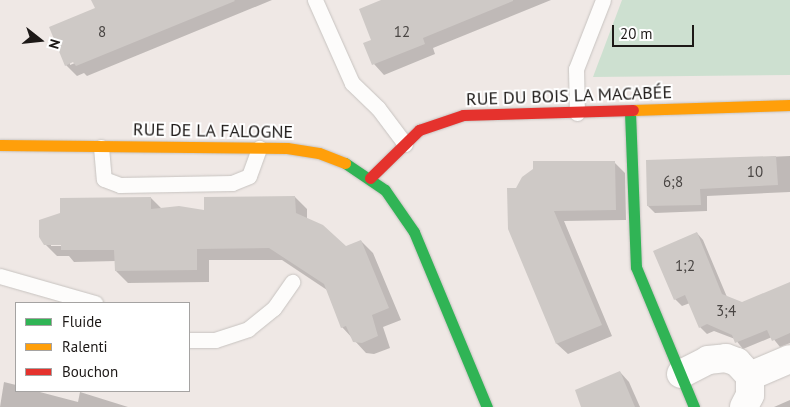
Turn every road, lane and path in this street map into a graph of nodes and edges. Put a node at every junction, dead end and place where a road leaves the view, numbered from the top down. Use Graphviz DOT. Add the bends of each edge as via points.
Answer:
graph roads {
  1 [pos="315,0"];
  2 [pos="603,0"];
  3 [pos="790,105"];
  4 [pos="630,112"];
  5 [pos="577,113"];
  6 [pos="405,144"];
  7 [pos="0,145"];
  8 [pos="101,147"];
  9 [pos="258,148"];
  10 [pos="370,178"];
  11 [pos="0,276"];
  12 [pos="292,282"];
  13 [pos="91,302"];
  14 [pos="190,340"];
  15 [pos="790,360"];
  16 [pos="681,374"];
  17 [pos="750,376"];
  18 [pos="487,407"];
  19 [pos="694,407"];
  20 [pos="744,407"];
  1 -- 6 [label="lane" via="352,83 378,108"];
  2 -- 5 [label="lane" via="576,69"];
  3 -- 4 [label="street, RUE DU BOIS LA MACABÉE"];
  4 -- 5 [label="street, RUE DU BOIS LA MACABÉE"];
  4 -- 16 [label="street" via="636,267"];
  5 -- 6 [label="street, RUE DU BOIS LA MACABÉE" via="463,115 419,130"];
  6 -- 10 [label="street, RUE DU BOIS LA MACABÉE"];
  7 -- 8 [label="street, RUE DE LA FALOGNE"];
  8 -- 9 [label="street, RUE DE LA FALOGNE"];
  8 -- 9 [label="lane" via="104,179 120,185 232,183 248,176"];
  9 -- 10 [label="street, RUE DE LA FALOGNE" via="319,153"];
  10 -- 18 [label="street, RUE DE LA FALOGNE" via="385,190 414,232"];
  11 -- 13 [label="lane"];
  12 -- 14 [label="lane" via="274,308 248,329 215,340"];
  15 -- 17 [label="street"];
  16 -- 17 [label="street" via="708,360 726,358 737,362"];
  16 -- 19 [label="street"];
  17 -- 20 [label="street" via="750,394"];
}
